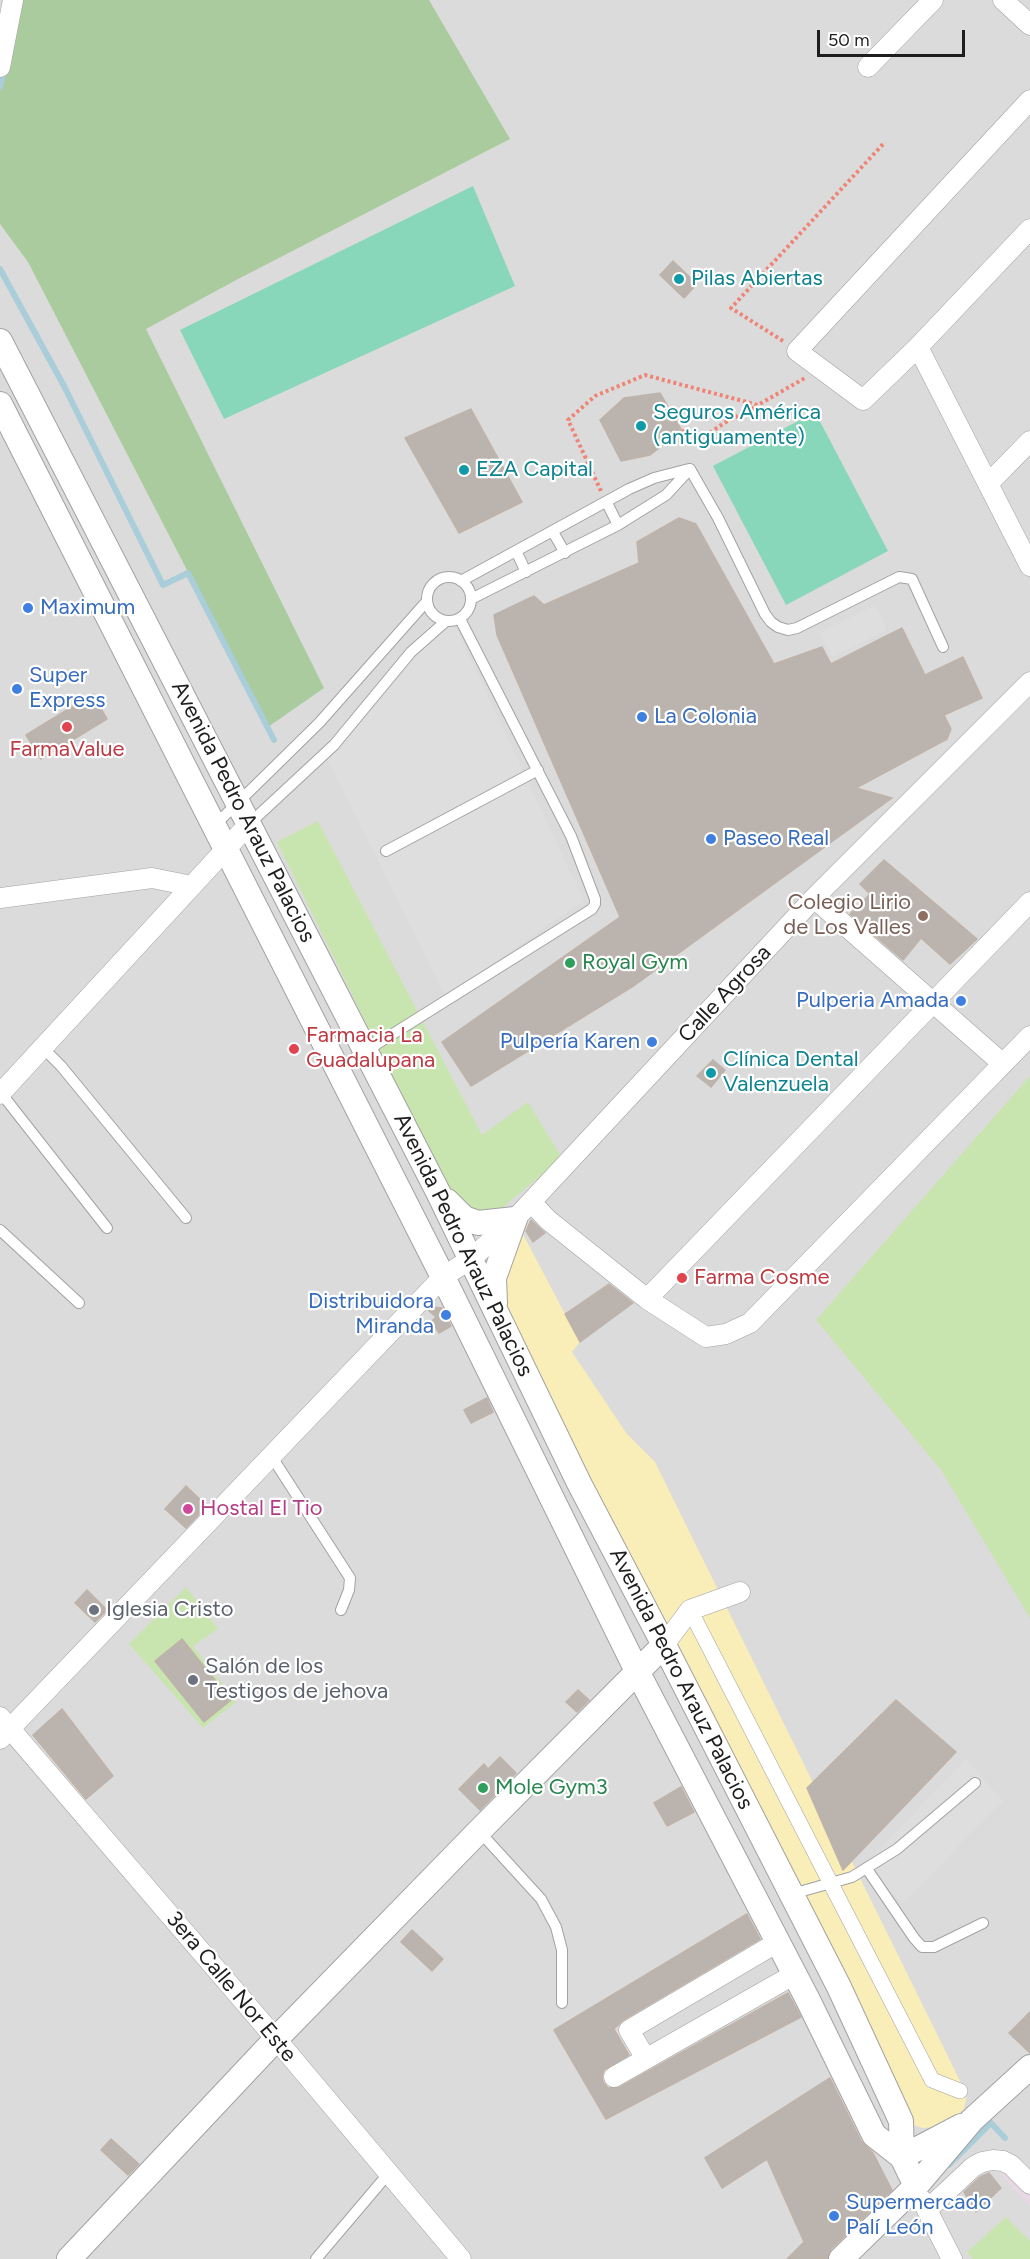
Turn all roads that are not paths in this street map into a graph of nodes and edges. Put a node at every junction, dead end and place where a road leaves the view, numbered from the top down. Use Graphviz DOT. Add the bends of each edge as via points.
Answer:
graph roads {
  1 [pos="13,0"];
  2 [pos="933,0"];
  3 [pos="1003,0"];
  4 [pos="1028,20"];
  5 [pos="0,67"];
  6 [pos="867,67"];
  7 [pos="1030,100"];
  8 [pos="1030,229"];
  9 [pos="0,340"];
  10 [pos="918,347"];
  11 [pos="0,404"];
  12 [pos="45,430"];
  13 [pos="18,441"];
  14 [pos="1030,441"];
  15 [pos="690,469"];
  16 [pos="988,484"];
  17 [pos="607,503"];
  18 [pos="618,525"];
  19 [pos="553,532"];
  20 [pos="516,551"];
  21 [pos="565,553"];
  22 [pos="1030,566"];
  23 [pos="526,572"];
  24 [pos="461,581"];
  25 [pos="471,599"];
  26 [pos="427,602"];
  27 [pos="460,618"];
  28 [pos="445,622"];
  29 [pos="148,630"];
  30 [pos="123,644"];
  31 [pos="943,647"];
  32 [pos="1030,682"];
  33 [pos="538,770"];
  34 [pos="238,803"];
  35 [pos="249,825"];
  36 [pos="213,827"];
  37 [pos="225,850"];
  38 [pos="386,850"];
  39 [pos="192,886"];
  40 [pos="0,898"];
  41 [pos="814,898"];
  42 [pos="1030,902"];
  43 [pos="934,1003"];
  44 [pos="1030,1036"];
  45 [pos="42,1047"];
  46 [pos="365,1051"];
  47 [pos="1003,1064"];
  48 [pos="337,1069"];
  49 [pos="1,1094"];
  50 [pos="438,1192"];
  51 [pos="523,1211"];
  52 [pos="186,1218"];
  53 [pos="107,1228"];
  54 [pos="0,1230"];
  55 [pos="472,1258"];
  56 [pos="443,1277"];
  57 [pos="647,1299"];
  58 [pos="79,1303"];
  59 [pos="495,1305"];
  60 [pos="272,1456"];
  61 [pos="579,1483"];
  62 [pos="550,1496"];
  63 [pos="740,1592"];
  64 [pos="341,1610"];
  65 [pos="690,1610"];
  66 [pos="664,1645"];
  67 [pos="637,1671"];
  68 [pos="3,1728"];
  69 [pos="975,1783"];
  70 [pos="479,1831"];
  71 [pos="764,1839"];
  72 [pos="732,1853"];
  73 [pos="867,1869"];
  74 [pos="831,1885"];
  75 [pos="792,1894"];
  76 [pos="982,1923"];
  77 [pos="778,1942"];
  78 [pos="795,1974"];
  79 [pos="839,1987"];
  80 [pos="808,2000"];
  81 [pos="562,2003"];
  82 [pos="276,2040"];
  83 [pos="646,2059"];
  84 [pos="1030,2067"];
  85 [pos="614,2077"];
  86 [pos="960,2091"];
  87 [pos="972,2120"];
  88 [pos="902,2157"];
  89 [pos="388,2174"];
  90 [pos="1030,2184"];
  91 [pos="916,2186"];
  92 [pos="927,2210"];
  93 [pos="69,2259"];
  94 [pos="316,2259"];
  95 [pos="461,2259"];
  96 [pos="841,2259"];
  97 [pos="952,2259"];
  1 -- 5 [label="street"];
  2 -- 6 [label="street"];
  3 -- 4 [label="street"];
  7 -- 10 [label="street" via="797,351 863,400"];
  8 -- 10 [label="street"];
  9 -- 12 [label="street, Avenida Pedro Arauz Palacios"];
  10 -- 16 [label="street"];
  11 -- 13 [label="street, Avenida Pedro Arauz Palacios"];
  12 -- 13 [label="street"];
  12 -- 29 [label="street, Avenida Pedro Arauz Palacios"];
  13 -- 30 [label="street, Avenida Pedro Arauz Palacios"];
  14 -- 16 [label="street"];
  15 -- 17 [label="lane" via="654,478"];
  15 -- 18 [label="lane" via="666,495"];
  15 -- 31 [label="lane" via="771,622 778,627 797,628 899,577 912,579"];
  16 -- 22 [label="street"];
  17 -- 18 [label="lane"];
  17 -- 19 [label="lane"];
  18 -- 21 [label="lane"];
  19 -- 20 [label="lane"];
  19 -- 21 [label="lane"];
  20 -- 23 [label="lane"];
  20 -- 24 [label="lane"];
  21 -- 23 [label="lane"];
  23 -- 25 [label="lane"];
  24 -- 25 [label="lane"];
  24 -- 26 [label="lane" via="445,577 438,580 431,586"];
  25 -- 27 [label="lane" via="466,614"];
  26 -- 28 [label="lane" via="429,611"];
  26 -- 34 [label="lane" via="319,723"];
  27 -- 28 [label="lane"];
  27 -- 33 [label="lane"];
  28 -- 35 [label="lane" via="411,652 334,745"];
  29 -- 30 [label="street"];
  29 -- 34 [label="street, Avenida Pedro Arauz Palacios"];
  30 -- 36 [label="street, Avenida Pedro Arauz Palacios"];
  32 -- 41 [label="street, Calle Agrosa"];
  33 -- 38 [label="lane"];
  33 -- 46 [label="lane" via="571,837 595,899 594,907"];
  34 -- 35 [label="street, Avenida Pedro Arauz Palacios"];
  34 -- 36 [label="lane"];
  35 -- 37 [label="street"];
  35 -- 46 [label="street, Avenida Pedro Arauz Palacios"];
  36 -- 37 [label="street, Avenida Pedro Arauz Palacios"];
  37 -- 39 [label="street"];
  37 -- 48 [label="street, Avenida Pedro Arauz Palacios"];
  39 -- 40 [label="street" via="152,878"];
  39 -- 45 [label="street"];
  41 -- 43 [label="street"];
  41 -- 51 [label="street, Calle Agrosa"];
  42 -- 43 [label="street"];
  43 -- 47 [label="street"];
  43 -- 57 [label="street"];
  44 -- 47 [label="street"];
  45 -- 49 [label="street"];
  45 -- 52 [label="lane"];
  46 -- 48 [label="lane"];
  46 -- 50 [label="street, Avenida Pedro Arauz Palacios"];
  47 -- 57 [label="street" via="750,1323 726,1334 706,1337"];
  48 -- 56 [label="street, Avenida Pedro Arauz Palacios"];
  49 -- 53 [label="lane"];
  50 -- 51 [label="street" via="464,1218 478,1223"];
  50 -- 55 [label="street, Avenida Pedro Arauz Palacios"];
  51 -- 55 [label="street, Calle Agrosa"];
  51 -- 57 [label="street" via="548,1220"];
  51 -- 59 [label="street" via="494,1278"];
  54 -- 58 [label="lane"];
  55 -- 56 [label="street, Calle Agrosa"];
  55 -- 59 [label="street, Avenida Pedro Arauz Palacios"];
  56 -- 60 [label="street, Calle Agrosa"];
  56 -- 62 [label="street, Avenida Pedro Arauz Palacios"];
  59 -- 61 [label="street, Avenida Pedro Arauz Palacios"];
  60 -- 64 [label="lane" via="350,1578"];
  60 -- 68 [label="street, Calle Agrosa"];
  61 -- 62 [label="street"];
  61 -- 66 [label="street, Avenida Pedro Arauz Palacios"];
  62 -- 67 [label="street, Avenida Pedro Arauz Palacios"];
  63 -- 65 [label="street"];
  65 -- 66 [label="street"];
  65 -- 74 [label="street"];
  66 -- 67 [label="street"];
  66 -- 71 [label="street, Avenida Pedro Arauz Palacios"];
  67 -- 70 [label="street"];
  67 -- 72 [label="street, Avenida Pedro Arauz Palacios"];
  68 -- 82 [label="street, 3era Calle Nor Este"];
  69 -- 73 [label="lane" via="897,1849"];
  70 -- 81 [label="lane" via="542,1899 562,1950"];
  70 -- 82 [label="street"];
  71 -- 72 [label="street"];
  71 -- 75 [label="street, Avenida Pedro Arauz Palacios"];
  72 -- 77 [label="street, Avenida Pedro Arauz Palacios"];
  73 -- 74 [label="lane"];
  73 -- 76 [label="lane" via="922,1947 934,1947"];
  74 -- 75 [label="lane"];
  74 -- 86 [label="street" via="932,2080"];
  75 -- 79 [label="street, Avenida Pedro Arauz Palacios"];
  77 -- 78 [label="street, Avenida Pedro Arauz Palacios"];
  77 -- 83 [label="street" via="629,2030"];
  78 -- 80 [label="street, Avenida Pedro Arauz Palacios"];
  78 -- 83 [label="street"];
  79 -- 80 [label="street"];
  79 -- 88 [label="street, Avenida Pedro Arauz Palacios" via="901,2121"];
  80 -- 88 [label="street, Avenida Pedro Arauz Palacios" via="874,2135"];
  82 -- 89 [label="street, 3era Calle Nor Este"];
  82 -- 93 [label="street"];
  83 -- 85 [label="street"];
  84 -- 87 [label="street"];
  87 -- 88 [label="street"];
  87 -- 91 [label="street"];
  88 -- 91 [label="street, Avenida Pedro Arauz Palacios"];
  89 -- 94 [label="lane"];
  89 -- 95 [label="street, 3era Calle Nor Este"];
  90 -- 92 [label="street" via="1011,2165 993,2160 973,2167"];
  91 -- 92 [label="street"];
  91 -- 96 [label="street"];
  92 -- 97 [label="street"];
}
